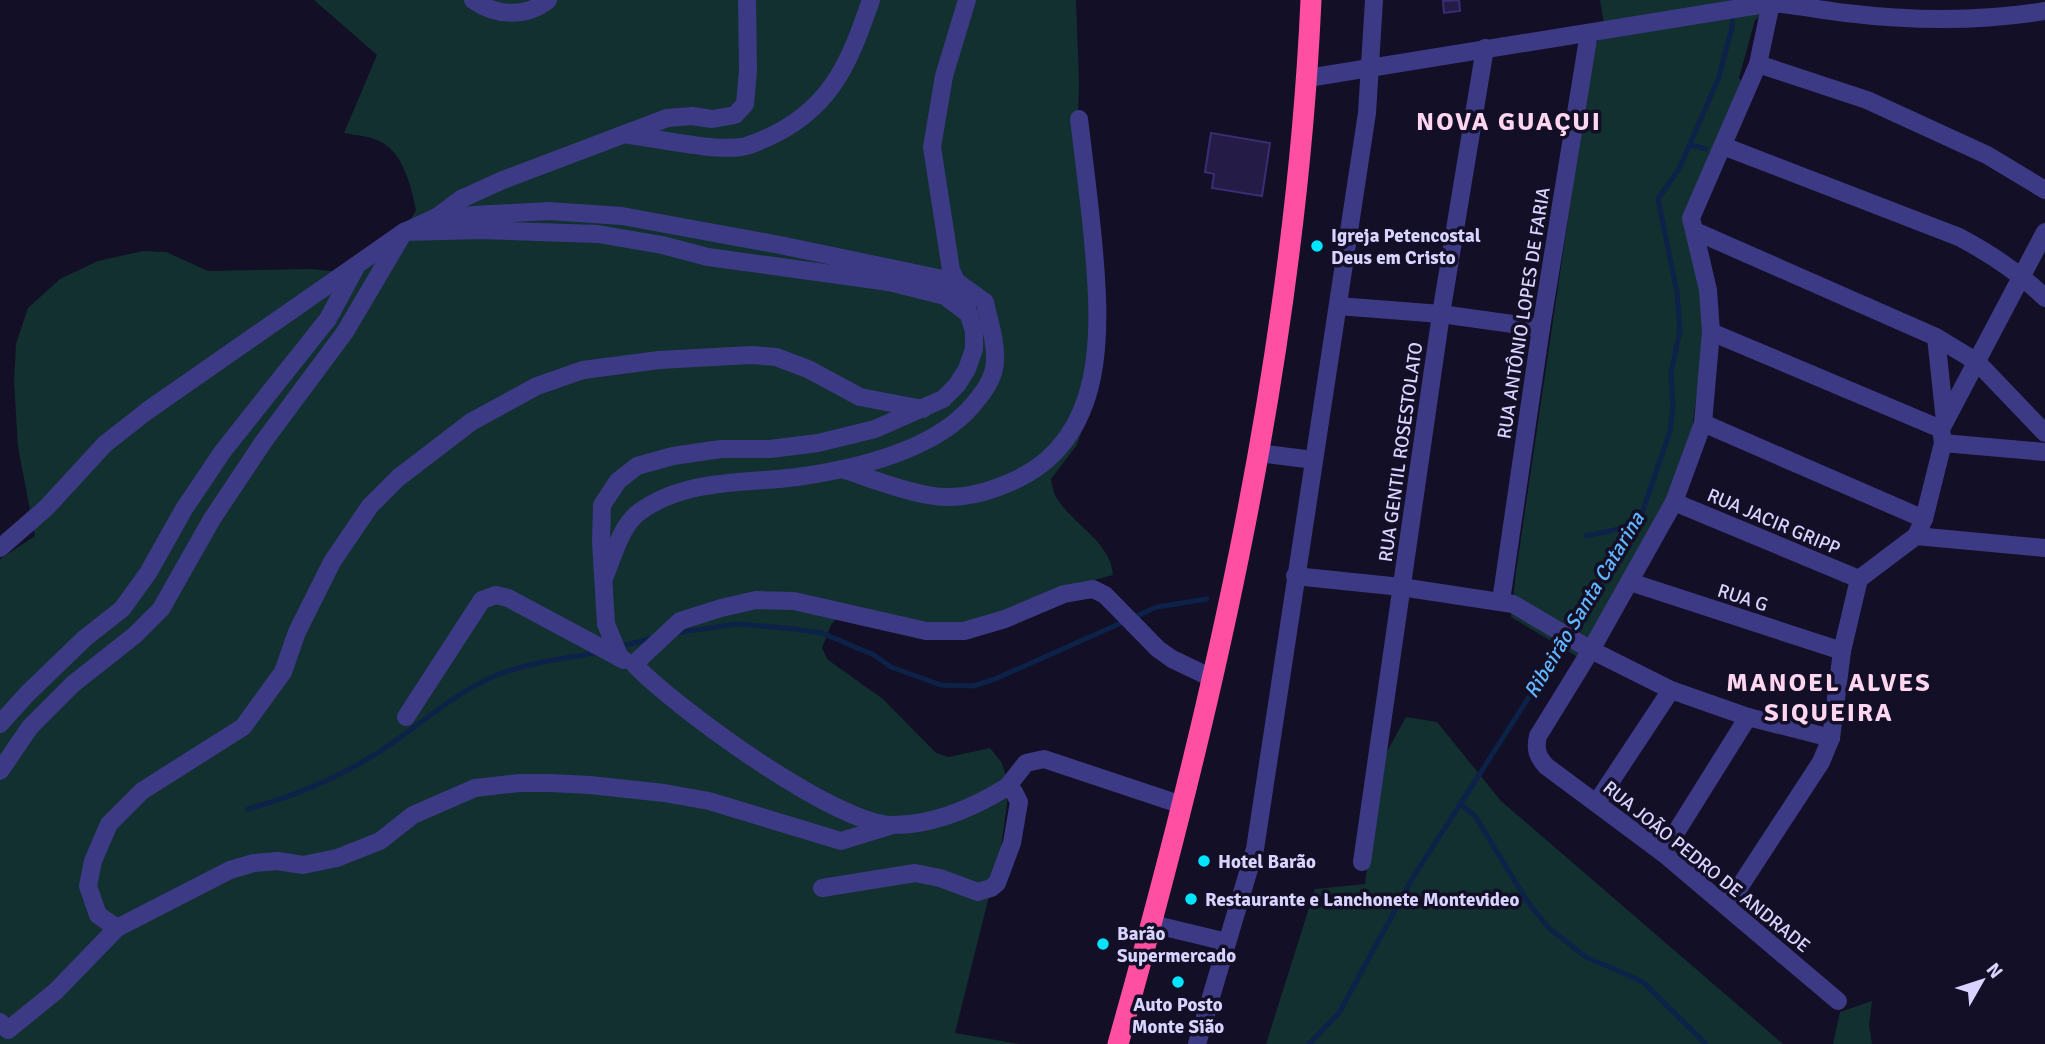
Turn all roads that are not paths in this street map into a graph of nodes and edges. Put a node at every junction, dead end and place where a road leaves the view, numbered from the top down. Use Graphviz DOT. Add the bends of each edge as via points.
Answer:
graph roads {
  1 [pos="473,0"];
  2 [pos="548,0"];
  3 [pos="747,0"];
  4 [pos="871,0"];
  5 [pos="967,0"];
  6 [pos="1311,0"];
  7 [pos="1374,0"];
  8 [pos="1751,4"];
  9 [pos="2045,11"];
  10 [pos="1589,33"];
  11 [pos="1485,48"];
  12 [pos="1758,64"];
  13 [pos="1371,67"];
  14 [pos="1308,78"];
  15 [pos="1079,118"];
  16 [pos="625,135"];
  17 [pos="1723,146"];
  18 [pos="2045,190"];
  19 [pos="437,216"];
  20 [pos="1695,231"];
  21 [pos="404,232"];
  22 [pos="2045,232"];
  23 [pos="358,264"];
  24 [pos="2022,276"];
  25 [pos="957,282"];
  26 [pos="2045,299"];
  27 [pos="1338,306"];
  28 [pos="1441,314"];
  29 [pos="970,315"];
  30 [pos="1541,328"];
  31 [pos="1711,332"];
  32 [pos="1936,337"];
  33 [pos="1977,362"];
  34 [pos="923,409"];
  35 [pos="1703,423"];
  36 [pos="1943,431"];
  37 [pos="2045,433"];
  38 [pos="2045,452"];
  39 [pos="1258,453"];
  40 [pos="1314,460"];
  41 [pos="842,469"];
  42 [pos="1674,502"];
  43 [pos="1924,519"];
  44 [pos="1916,536"];
  45 [pos="0,548"];
  46 [pos="2045,548"];
  47 [pos="1295,576"];
  48 [pos="604,578"];
  49 [pos="1859,579"];
  50 [pos="1630,582"];
  51 [pos="1401,587"];
  52 [pos="1501,601"];
  53 [pos="1591,650"];
  54 [pos="1842,651"];
  55 [pos="627,661"];
  56 [pos="1212,678"];
  57 [pos="1671,690"];
  58 [pos="406,717"];
  59 [pos="1748,717"];
  60 [pos="0,724"];
  61 [pos="1831,738"];
  62 [pos="0,771"];
  63 [pos="1007,787"];
  64 [pos="1597,802"];
  65 [pos="1182,805"];
  66 [pos="890,826"];
  67 [pos="1663,853"];
  68 [pos="1362,862"];
  69 [pos="822,888"];
  70 [pos="1727,906"];
  71 [pos="1152,924"];
  72 [pos="117,928"];
  73 [pos="1227,942"];
  74 [pos="1838,1001"];
  75 [pos="0,1022"];
  76 [pos="1118,1044"];
  77 [pos="1197,1044"];
  1 -- 2 [label="street" via="484,8 513,14 537,9"];
  3 -- 16 [label="street" via="745,104 735,115 667,118"];
  4 -- 16 [label="street" via="850,59 827,93 797,122 743,147"];
  5 -- 25 [label="street" via="944,76 932,146 951,270"];
  6 -- 14 [label="highway"];
  7 -- 13 [label="street"];
  8 -- 9 [label="street" via="1916,19"];
  8 -- 10 [label="street"];
  8 -- 12 [label="street"];
  10 -- 11 [label="street"];
  10 -- 30 [label="street, RUA ANTÔNIO LOPES DE FARIA"];
  11 -- 13 [label="street"];
  11 -- 28 [label="street, RUA GENTIL ROSESTOLATO"];
  12 -- 17 [label="street"];
  12 -- 18 [label="street" via="1867,100 1987,155"];
  13 -- 14 [label="street"];
  13 -- 27 [label="street"];
  14 -- 39 [label="highway" via="1277,342"];
  15 -- 41 [label="street" via="1097,284 1098,341 1090,391 1073,427 1051,456 1025,476 962,496 930,496"];
  16 -- 19 [label="street" via="503,180"];
  17 -- 20 [label="street" via="1691,218"];
  17 -- 24 [label="street" via="1959,237"];
  19 -- 21 [label="street"];
  19 -- 25 [label="street" via="549,211 622,216"];
  20 -- 31 [label="street" via="1708,290"];
  20 -- 32 [label="street"];
  21 -- 23 [label="street"];
  21 -- 29 [label="street" via="598,234 708,257 889,282 945,296"];
  21 -- 62 [label="street" via="345,332 212,519 161,609 64,692 30,727"];
  22 -- 24 [label="street"];
  23 -- 45 [label="street" via="116,436"];
  23 -- 60 [label="street" via="328,319 223,451 122,609"];
  24 -- 26 [label="street"];
  24 -- 33 [label="street"];
  25 -- 29 [label="street"];
  25 -- 41 [label="street" via="985,302 995,362 987,389 964,415 916,446"];
  27 -- 28 [label="street"];
  27 -- 40 [label="street"];
  28 -- 30 [label="street"];
  28 -- 51 [label="street, RUA GENTIL ROSESTOLATO"];
  29 -- 34 [label="street" via="974,349 967,369 943,400"];
  30 -- 52 [label="street, RUA ANTÔNIO LOPES DE FARIA"];
  31 -- 35 [label="street"];
  31 -- 36 [label="street"];
  32 -- 33 [label="street"];
  32 -- 36 [label="street"];
  33 -- 36 [label="street"];
  33 -- 37 [label="street"];
  34 -- 48 [label="street" via="875,429 818,443 721,449 637,466 618,481 602,505"];
  34 -- 72 [label="street" via="860,397 808,369 776,357 751,355 583,370 537,386 471,422 398,478 370,506 332,562 283,672 243,727 142,791 109,824 88,886 98,915"];
  35 -- 42 [label="street"];
  35 -- 43 [label="street"];
  36 -- 38 [label="street"];
  36 -- 43 [label="street"];
  39 -- 40 [label="street"];
  39 -- 56 [label="highway"];
  40 -- 47 [label="street"];
  41 -- 48 [label="street" via="706,486 657,502 636,514 624,531"];
  42 -- 49 [label="street, RUA JACIR GRIPP"];
  42 -- 50 [label="street"];
  43 -- 44 [label="street"];
  44 -- 46 [label="street"];
  44 -- 49 [label="street"];
  47 -- 51 [label="street"];
  47 -- 73 [label="street" via="1255,849"];
  48 -- 55 [label="street" via="606,624"];
  49 -- 54 [label="street"];
  50 -- 53 [label="street"];
  50 -- 54 [label="street, RUA G"];
  51 -- 52 [label="street"];
  51 -- 68 [label="street, RUA GENTIL ROSESTOLATO"];
  52 -- 53 [label="street"];
  53 -- 57 [label="street"];
  53 -- 64 [label="street, RUA JOÃO PEDRO DE ANDRADE" via="1538,736 1536,750 1546,766"];
  54 -- 61 [label="street"];
  55 -- 56 [label="street" via="680,621 756,600 794,601 926,631 964,631 1064,594 1093,590 1105,595 1157,649"];
  55 -- 58 [label="street" via="496,595 482,600"];
  55 -- 66 [label="street" via="798,789"];
  56 -- 65 [label="highway"];
  57 -- 59 [label="street"];
  57 -- 64 [label="street"];
  59 -- 61 [label="street"];
  59 -- 67 [label="street"];
  61 -- 70 [label="street" via="1821,762"];
  63 -- 65 [label="street" via="1026,763 1044,759"];
  63 -- 66 [label="street" via="930,821"];
  63 -- 69 [label="street" via="1019,802 1012,843 991,888 978,892 915,873"];
  64 -- 67 [label="street, RUA JOÃO PEDRO DE ANDRADE"];
  65 -- 71 [label="highway"];
  66 -- 72 [label="street" via="841,841 709,801 590,785 519,783 475,789 413,815 380,841 337,858 303,865 254,863 230,870"];
  67 -- 70 [label="street, RUA JOÃO PEDRO DE ANDRADE"];
  70 -- 74 [label="street, RUA JOÃO PEDRO DE ANDRADE"];
  71 -- 73 [label="street"];
  71 -- 76 [label="highway"];
  72 -- 75 [label="street" via="57,991 8,1030"];
  73 -- 77 [label="street"];
}
